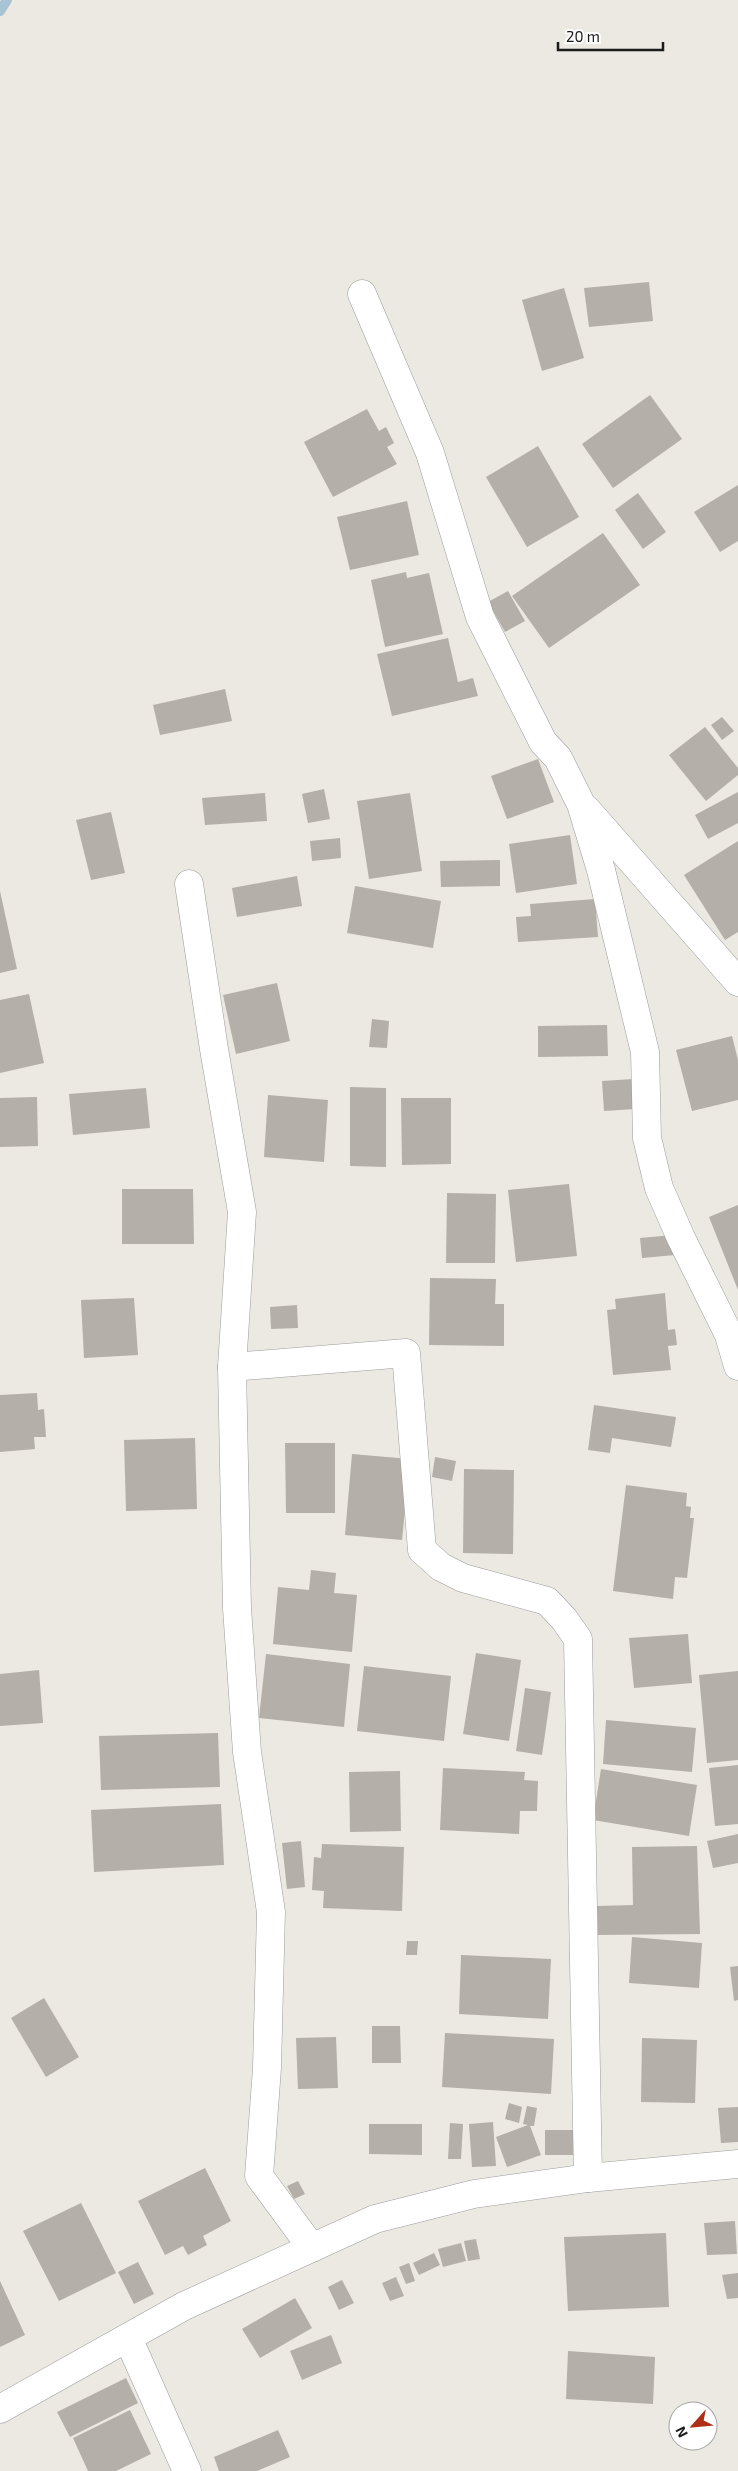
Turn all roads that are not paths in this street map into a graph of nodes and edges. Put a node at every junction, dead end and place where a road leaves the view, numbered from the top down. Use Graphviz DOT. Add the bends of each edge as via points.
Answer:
graph roads {
  1 [pos="362,294"];
  2 [pos="582,804"];
  3 [pos="189,884"];
  4 [pos="738,982"];
  5 [pos="738,1366"];
  6 [pos="232,1367"];
  7 [pos="738,2164"];
  8 [pos="588,2178"];
  9 [pos="312,2248"];
  10 [pos="128,2338"];
  11 [pos="0,2409"];
  12 [pos="187,2471"];
  1 -- 2 [label="street" via="430,453 480,617 543,742 558,758"];
  2 -- 4 [label="street"];
  2 -- 5 [label="street" via="645,1052 648,1138 659,1188 729,1334"];
  3 -- 6 [label="street" via="242,1212"];
  6 -- 8 [label="street" via="406,1353 422,1550 441,1567 463,1578 547,1602 578,1639"];
  6 -- 9 [label="street" via="237,1608 246,1742 271,1912 268,2068 259,2176"];
  7 -- 8 [label="street"];
  8 -- 9 [label="street" via="474,2194 384,2217"];
  9 -- 10 [label="street" via="184,2306"];
  10 -- 11 [label="street"];
  10 -- 12 [label="street"];
}
